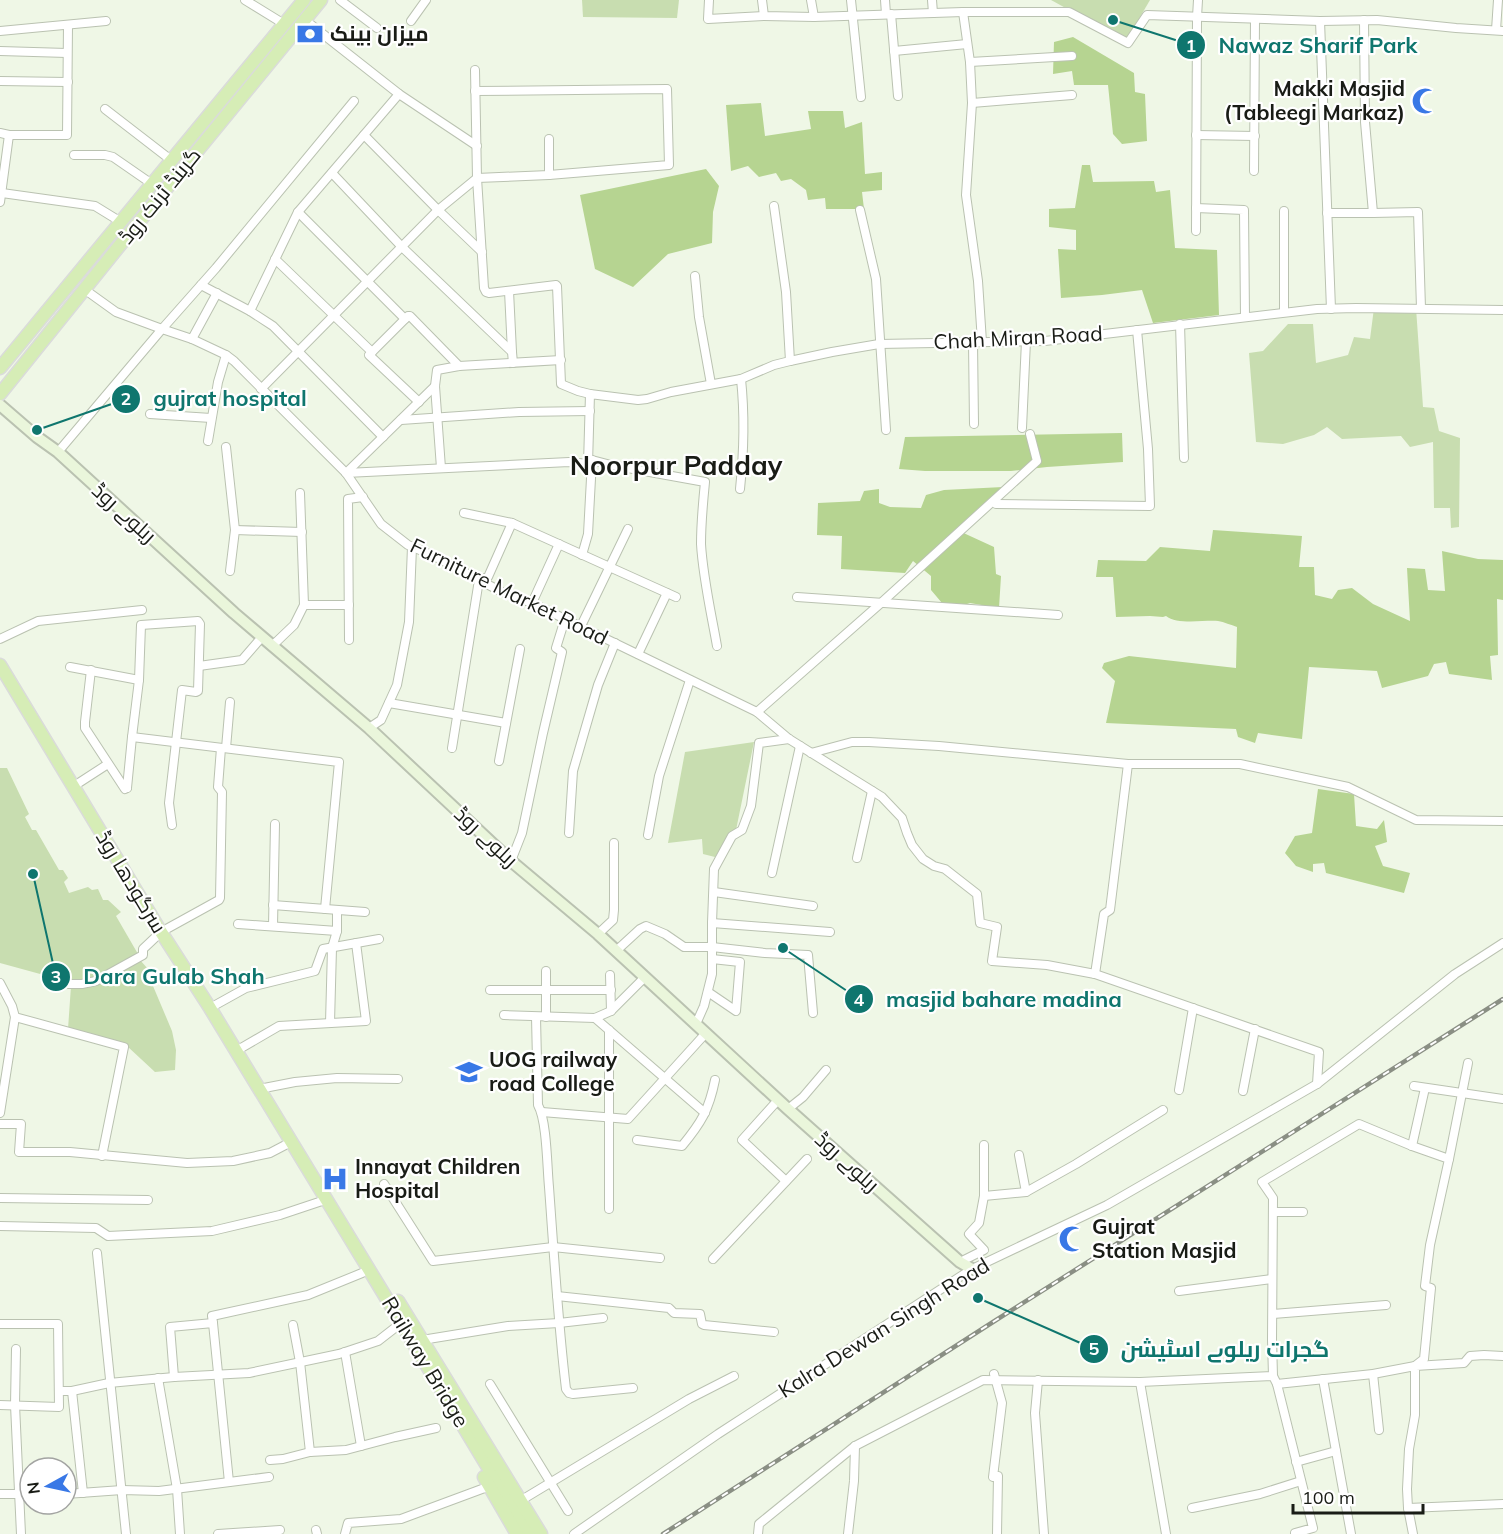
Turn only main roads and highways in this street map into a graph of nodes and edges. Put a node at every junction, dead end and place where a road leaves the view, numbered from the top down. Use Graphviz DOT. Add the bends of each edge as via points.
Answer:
graph roads {
  1 [pos="304,0"];
  2 [pos="321,0"];
  3 [pos="221,100"];
  4 [pos="231,110"];
  5 [pos="0,368"];
  6 [pos="0,394"];
  7 [pos="0,665"];
  8 [pos="321,1196"];
  9 [pos="517,1534"];
  10 [pos="528,1534"];
  11 [pos="541,1534"];
  1 -- 3 [label="main road, گرینڈ ٹرنک روڈ"];
  2 -- 4 [label="main road, گرینڈ ٹرنک روڈ"];
  3 -- 4 [label="main road"];
  3 -- 5 [label="main road, گرینڈ ٹرنک روڈ"];
  4 -- 6 [label="main road, گرینڈ ٹرنک روڈ"];
  7 -- 8 [label="main road, سرگودھا روڈ"];
  8 -- 9 [label="main road" via="328,1216"];
  8 -- 10 [label="main road, Railway Bridge"];
  8 -- 11 [label="main road" via="331,1197 339,1208"];
}
